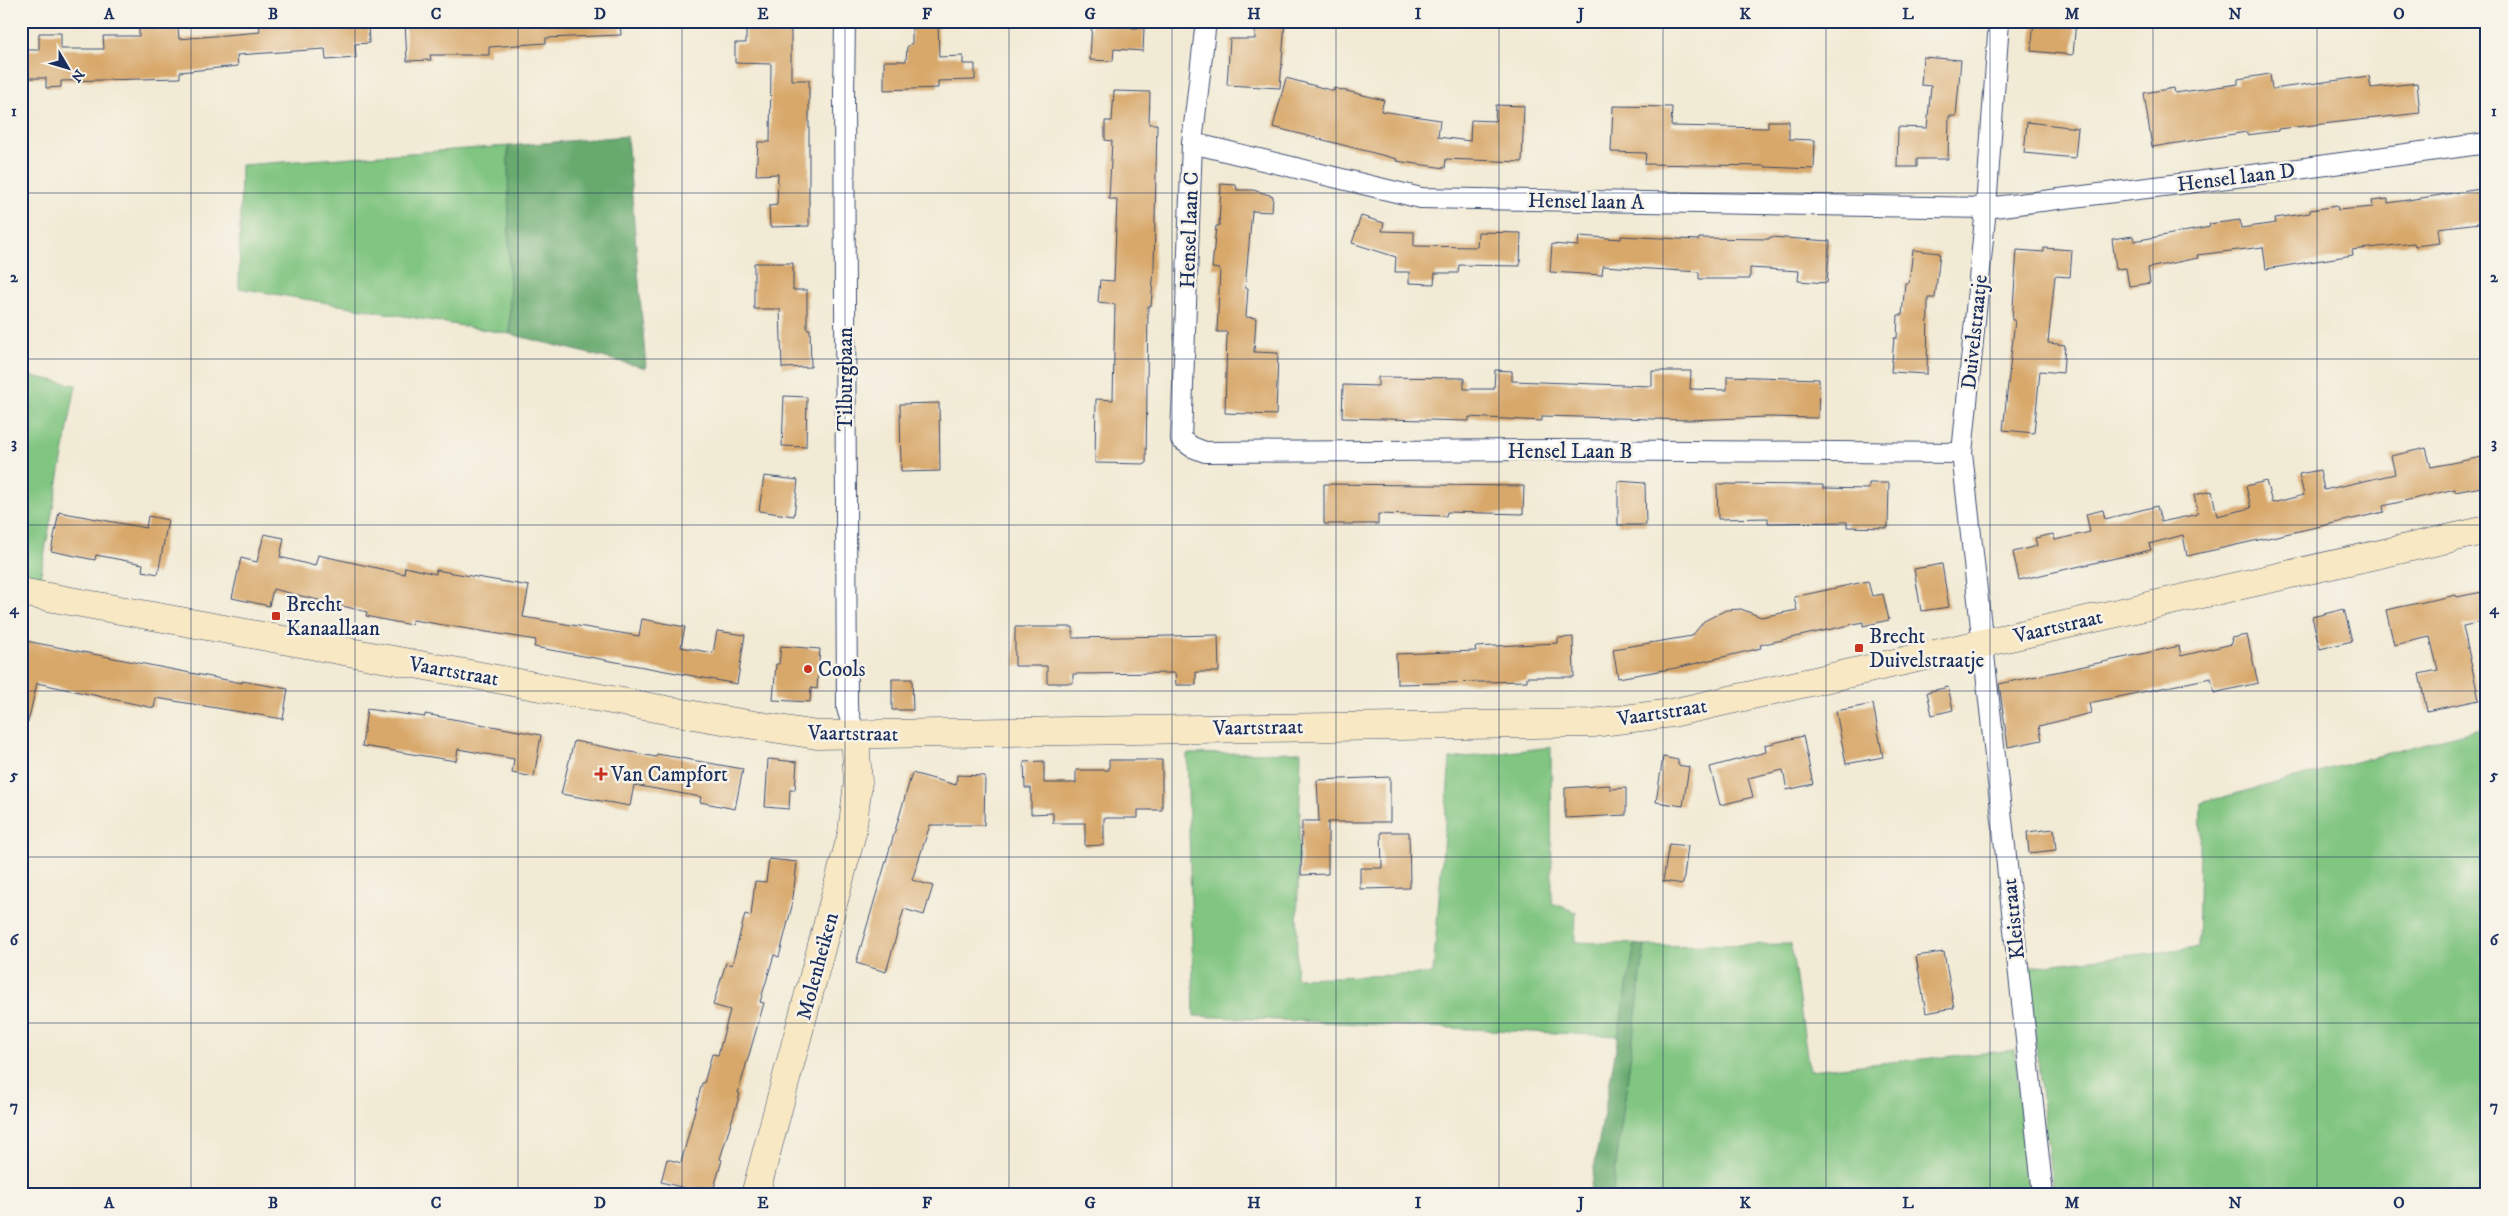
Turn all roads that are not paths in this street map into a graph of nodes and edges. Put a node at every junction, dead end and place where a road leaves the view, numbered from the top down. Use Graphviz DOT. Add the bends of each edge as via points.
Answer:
graph roads {
  1 [pos="846,21"];
  2 [pos="1206,21"];
  3 [pos="1999,21"];
  4 [pos="1192,142"];
  5 [pos="2487,143"];
  6 [pos="1986,208"];
  7 [pos="1181,439"];
  8 [pos="1962,453"];
  9 [pos="2487,530"];
  10 [pos="21,592"];
  11 [pos="1982,643"];
  12 [pos="854,735"];
  13 [pos="755,1195"];
  14 [pos="2043,1195"];
  1 -- 12 [label="street, Tilburgbaan" via="847,708"];
  2 -- 4 [label="street, Hensel laan C"];
  3 -- 6 [label="street, Duivelstraatje"];
  4 -- 6 [label="street, Hensel laan A" via="1421,198"];
  4 -- 7 [label="street, Hensel laan C"];
  5 -- 6 [label="street, Hensel laan D"];
  6 -- 8 [label="street, Duivelstraatje"];
  7 -- 8 [label="street, Hensel Laan B" via="1192,448 1205,452"];
  8 -- 11 [label="street, Duivelstraatje"];
  9 -- 11 [label="main road, Vaartstraat"];
  10 -- 12 [label="main road, Vaartstraat" via="710,718 817,735"];
  11 -- 12 [label="main road, Vaartstraat" via="1672,713 1593,723"];
  11 -- 14 [label="street, Kleistraat"];
  12 -- 13 [label="main road, Molenheiken" via="858,782 852,833"];
}
